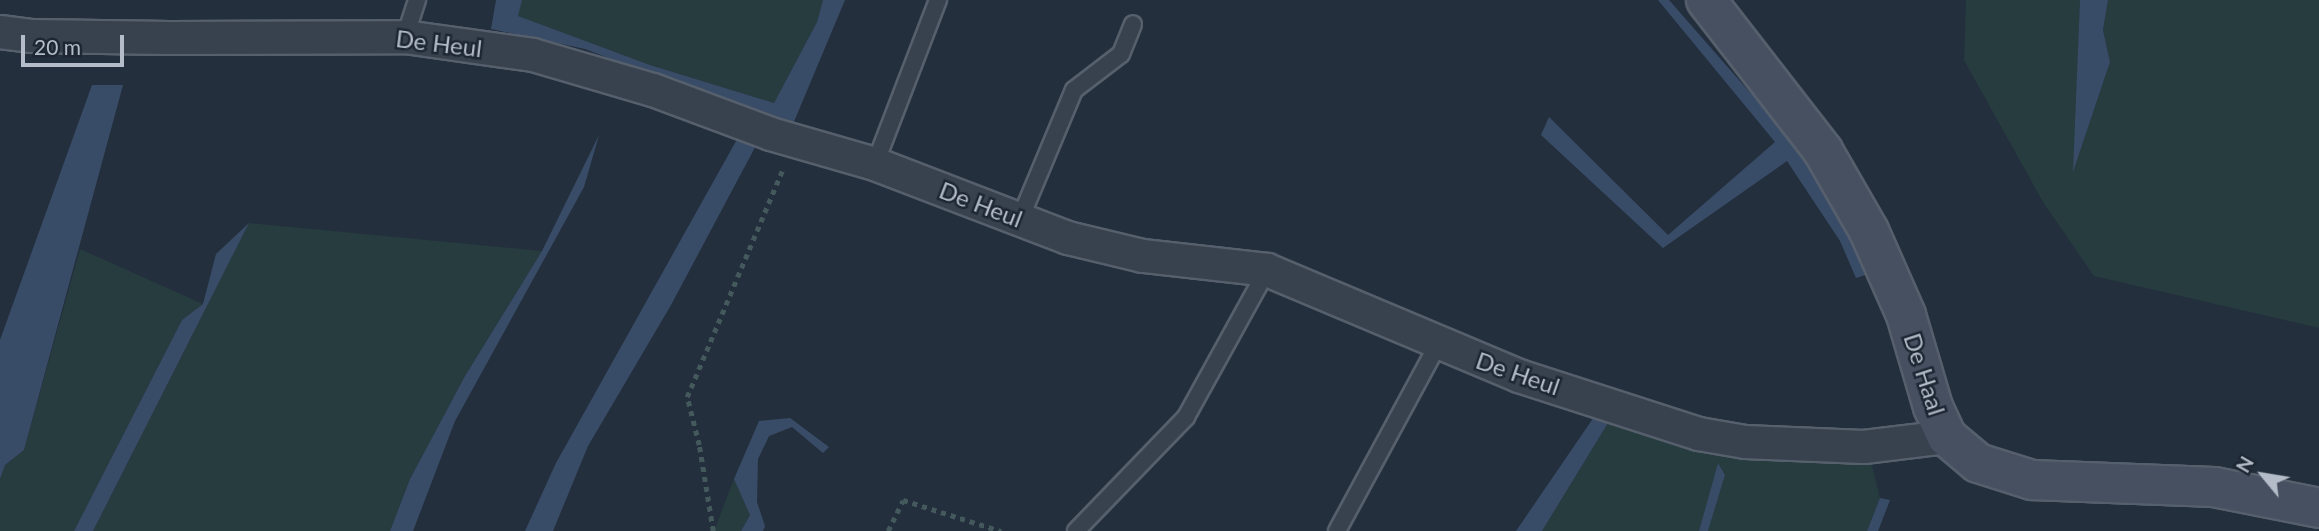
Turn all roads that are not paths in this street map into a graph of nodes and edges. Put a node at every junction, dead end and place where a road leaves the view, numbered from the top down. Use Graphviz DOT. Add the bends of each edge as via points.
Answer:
graph roads {
  1 [pos="417,0"];
  2 [pos="938,0"];
  3 [pos="1713,3"];
  4 [pos="1133,24"];
  5 [pos="0,32"];
  6 [pos="405,37"];
  7 [pos="875,164"];
  8 [pos="1020,219"];
  9 [pos="1267,270"];
  10 [pos="1438,344"];
  11 [pos="1947,437"];
  12 [pos="2312,506"];
  13 [pos="1076,531"];
  14 [pos="1337,531"];
  1 -- 6 [label="lane"];
  2 -- 7 [label="lane"];
  3 -- 11 [label="street, De Haal" via="1824,151 1869,231 1906,315 1933,407"];
  4 -- 8 [label="lane" via="1121,54 1074,90"];
  5 -- 6 [label="street, De Heul" via="143,38"];
  6 -- 7 [label="street, De Heul" via="533,55"];
  7 -- 8 [label="street, De Heul"];
  8 -- 9 [label="street, De Heul" via="1143,256"];
  9 -- 10 [label="street, De Heul"];
  9 -- 13 [label="lane" via="1186,417"];
  10 -- 11 [label="street, De Heul" via="1519,376 1699,434 1745,442 1864,447"];
  10 -- 14 [label="lane"];
  11 -- 12 [label="street, De Haal" via="1978,463 2032,480 2214,487"];
}
